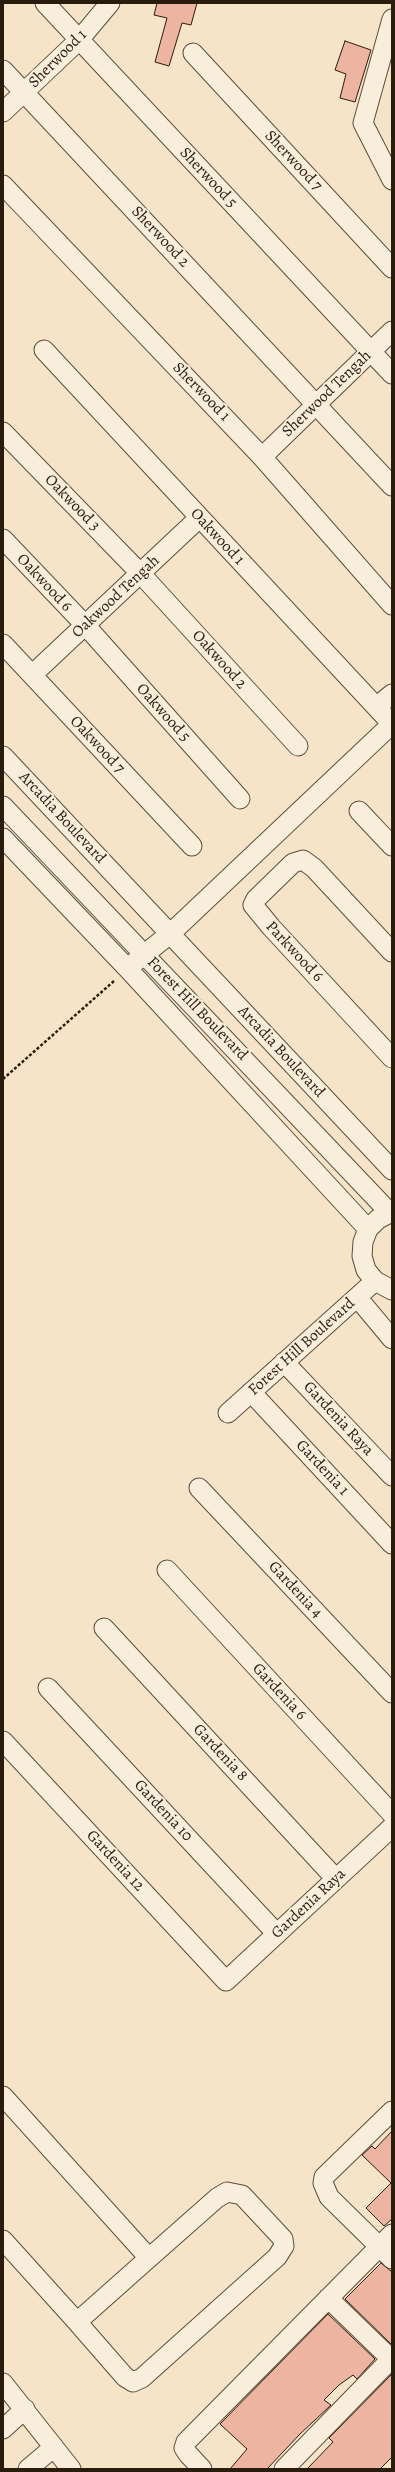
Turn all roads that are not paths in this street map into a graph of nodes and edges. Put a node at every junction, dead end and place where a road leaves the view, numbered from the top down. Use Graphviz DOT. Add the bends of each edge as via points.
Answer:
graph roads {
  1 [pos="46,3"];
  2 [pos="110,3"];
  3 [pos="392,19"];
  4 [pos="79,40"];
  5 [pos="193,53"];
  6 [pos="386,64"];
  7 [pos="3,70"];
  8 [pos="25,93"];
  9 [pos="3,112"];
  10 [pos="392,180"];
  11 [pos="3,185"];
  12 [pos="392,268"];
  13 [pos="392,331"];
  14 [pos="44,350"];
  15 [pos="371,352"];
  16 [pos="392,374"];
  17 [pos="317,404"];
  18 [pos="3,432"];
  19 [pos="262,457"];
  20 [pos="392,486"];
  21 [pos="199,518"];
  22 [pos="3,539"];
  23 [pos="141,574"];
  24 [pos="392,606"];
  25 [pos="86,626"];
  26 [pos="3,644"];
  27 [pos="32,675"];
  28 [pos="392,694"];
  29 [pos="376,707"];
  30 [pos="392,724"];
  31 [pos="298,746"];
  32 [pos="3,756"];
  33 [pos="240,799"];
  34 [pos="3,806"];
  35 [pos="359,811"];
  36 [pos="3,838"];
  37 [pos="192,846"];
  38 [pos="392,846"];
  39 [pos="171,933"];
  40 [pos="392,952"];
  41 [pos="144,954"];
  42 [pos="128,969"];
  43 [pos="392,1058"];
  44 [pos="392,1170"];
  45 [pos="391,1213"];
  46 [pos="368,1229"];
  47 [pos="375,1281"];
  48 [pos="392,1290"];
  49 [pos="357,1297"];
  50 [pos="392,1338"];
  51 [pos="284,1362"];
  52 [pos="251,1392"];
  53 [pos="228,1413"];
  54 [pos="392,1476"];
  55 [pos="199,1488"];
  56 [pos="392,1544"];
  57 [pos="167,1570"];
  58 [pos="104,1628"];
  59 [pos="48,1688"];
  60 [pos="392,1693"];
  61 [pos="3,1740"];
  62 [pos="392,1814"];
  63 [pos="392,1827"];
  64 [pos="336,1879"];
  65 [pos="277,1934"];
  66 [pos="226,1981"];
  67 [pos="3,2096"];
  68 [pos="392,2111"];
  69 [pos="3,2240"];
  70 [pos="388,2246"];
  71 [pos="148,2258"];
  72 [pos="328,2298"];
  73 [pos="77,2322"];
  74 [pos="392,2359"];
  75 [pos="3,2383"];
  76 [pos="25,2410"];
  77 [pos="3,2429"];
  78 [pos="54,2447"];
  79 [pos="28,2469"];
  80 [pos="71,2469"];
  81 [pos="202,2469"];
  82 [pos="284,2469"];
  1 -- 4 [label="street, Sherwood 5"];
  2 -- 4 [label="street, Sherwood 1"];
  3 -- 6 [label="street"];
  4 -- 8 [label="street, Sherwood 1"];
  4 -- 15 [label="street, Sherwood 5"];
  5 -- 12 [label="street, Sherwood 7"];
  6 -- 10 [label="street" via="363,123"];
  7 -- 8 [label="street, Sherwood 2"];
  8 -- 9 [label="street, Sherwood 1"];
  8 -- 17 [label="street, Sherwood 2"];
  11 -- 19 [label="street, Sherwood 1"];
  13 -- 15 [label="street, Sherwood Tengah"];
  14 -- 21 [label="street, Oakwood 1"];
  15 -- 16 [label="street, Sherwood 5"];
  15 -- 17 [label="street, Sherwood Tengah"];
  17 -- 19 [label="street, Sherwood Tengah"];
  17 -- 20 [label="street, Sherwood 2"];
  18 -- 23 [label="street, Oakwood 3"];
  19 -- 24 [label="street, Sherwood 1"];
  21 -- 23 [label="street, Oakwood Tengah"];
  21 -- 29 [label="street, Oakwood 1"];
  22 -- 25 [label="street, Oakwood 6"];
  23 -- 25 [label="street, Oakwood Tengah"];
  23 -- 31 [label="street, Oakwood 2"];
  25 -- 27 [label="street, Oakwood Tengah"];
  25 -- 33 [label="street, Oakwood 5"];
  26 -- 27 [label="street, Oakwood 7"];
  27 -- 37 [label="street, Oakwood 7"];
  28 -- 29 [label="street"];
  29 -- 30 [label="street, Oakwood 1"];
  30 -- 39 [label="street"];
  32 -- 39 [label="street, Arcadia Boulevard"];
  34 -- 41 [label="street, Forest Hill Boulevard"];
  35 -- 38 [label="street"];
  36 -- 42 [label="street, Forest Hill Boulevard"];
  39 -- 41 [label="street"];
  39 -- 44 [label="street, Arcadia Boulevard"];
  40 -- 43 [label="street, Parkwood 6" via="314,868 303,860 293,863 253,905"];
  41 -- 42 [label="street"];
  41 -- 45 [label="street, Forest Hill Boulevard"];
  42 -- 46 [label="street, Forest Hill Boulevard"];
  45 -- 46 [label="street" via="378,1219"];
  46 -- 47 [label="street" via="363,1242 362,1256 366,1270"];
  47 -- 48 [label="street"];
  47 -- 49 [label="street, Forest Hill Boulevard"];
  49 -- 50 [label="street"];
  49 -- 51 [label="street, Forest Hill Boulevard"];
  51 -- 52 [label="street, Forest Hill Boulevard"];
  51 -- 54 [label="street, Gardenia Raya"];
  52 -- 53 [label="street, Forest Hill Boulevard"];
  52 -- 56 [label="street, Gardenia 1"];
  55 -- 60 [label="street, Gardenia 4"];
  57 -- 62 [label="street, Gardenia 6"];
  58 -- 64 [label="street, Gardenia 8"];
  59 -- 65 [label="street, Gardenia 10"];
  61 -- 66 [label="street, Gardenia 12"];
  63 -- 64 [label="street, Gardenia Raya"];
  64 -- 65 [label="street, Gardenia Raya"];
  65 -- 66 [label="street, Gardenia Raya"];
  67 -- 71 [label="street"];
  68 -- 70 [label="street" via="324,2177 323,2183 328,2197"];
  69 -- 73 [label="street"];
  70 -- 72 [label="street"];
  71 -- 73 [label="street"];
  71 -- 73 [label="street" via="227,2192 242,2195 283,2239 284,2246 266,2268 142,2378 133,2382 125,2377"];
  72 -- 74 [label="street"];
  72 -- 81 [label="street" via="186,2442 184,2448"];
  74 -- 82 [label="street"];
  75 -- 76 [label="street"];
  76 -- 77 [label="street"];
  76 -- 78 [label="street"];
  78 -- 79 [label="street"];
  78 -- 80 [label="street"];
}
